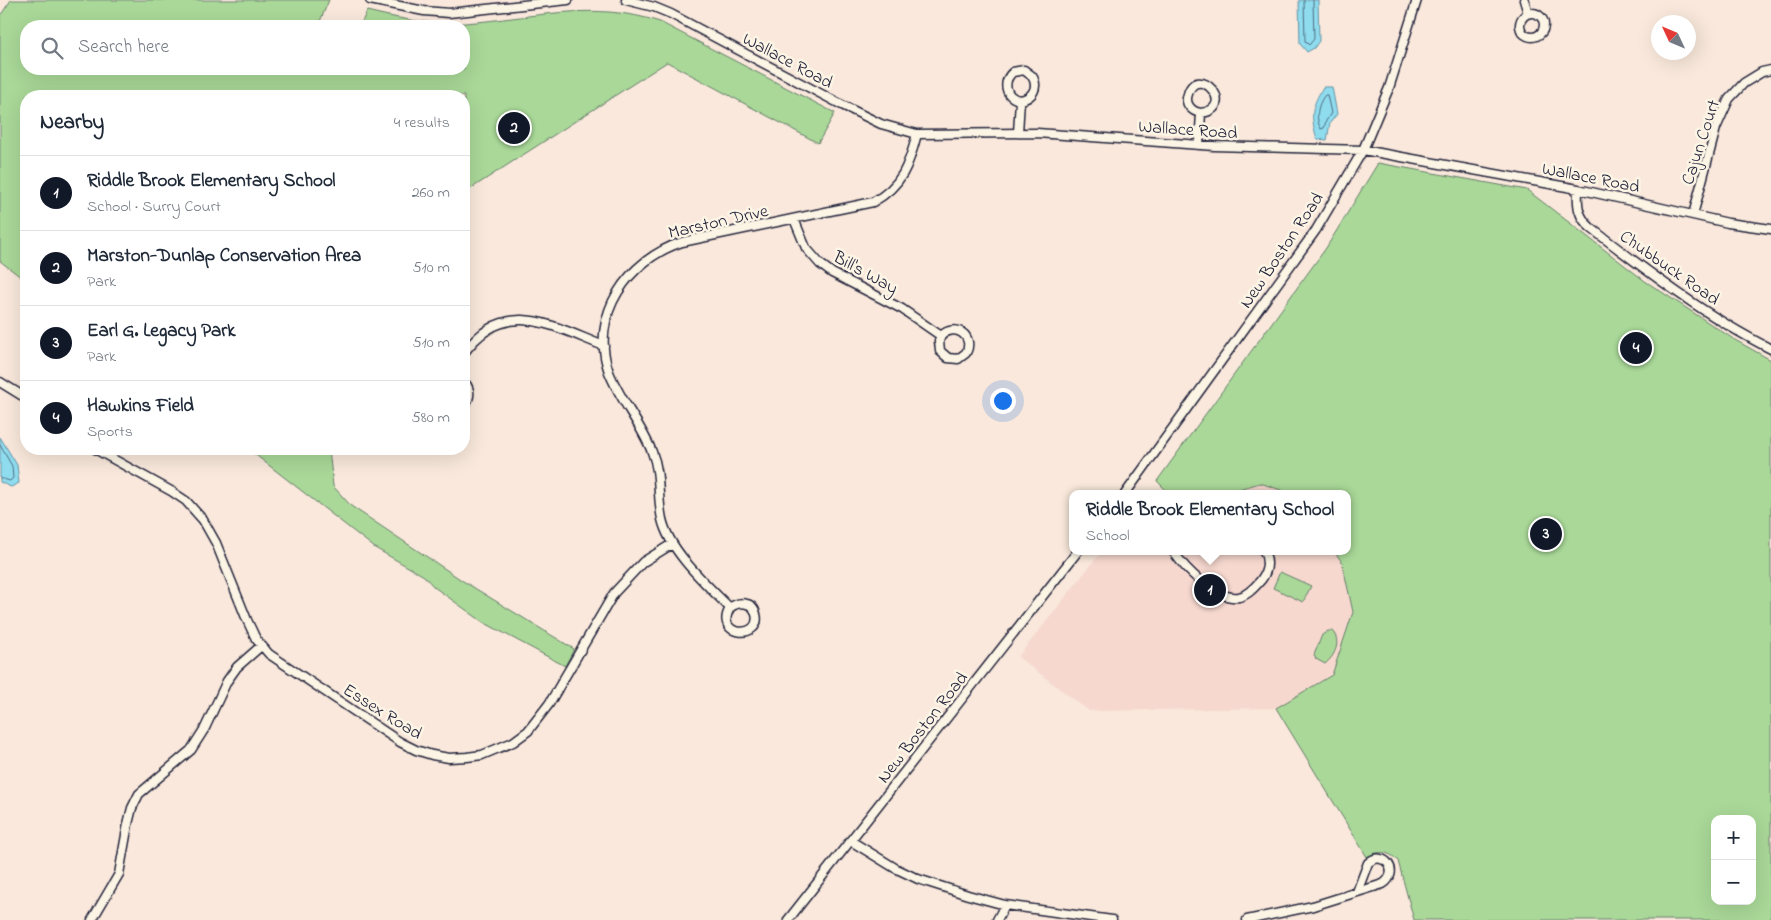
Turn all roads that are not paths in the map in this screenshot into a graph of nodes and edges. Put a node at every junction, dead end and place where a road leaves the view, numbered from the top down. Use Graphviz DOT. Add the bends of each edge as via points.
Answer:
graph roads {
  1 [pos="370,0"];
  2 [pos="568,0"];
  3 [pos="626,0"];
  4 [pos="1417,0"];
  5 [pos="1524,0"];
  6 [pos="1528,13"];
  7 [pos="1771,70"];
  8 [pos="1020,100"];
  9 [pos="1201,114"];
  10 [pos="1018,133"];
  11 [pos="917,134"];
  12 [pos="1199,145"];
  13 [pos="1363,150"];
  14 [pos="1578,190"];
  15 [pos="1693,215"];
  16 [pos="794,219"];
  17 [pos="1771,229"];
  18 [pos="941,336"];
  19 [pos="470,346"];
  20 [pos="604,346"];
  21 [pos="1771,349"];
  22 [pos="0,382"];
  23 [pos="20,394"];
  24 [pos="106,455"];
  25 [pos="1128,490"];
  26 [pos="672,544"];
  27 [pos="1075,555"];
  28 [pos="1176,555"];
  29 [pos="1265,555"];
  30 [pos="730,608"];
  31 [pos="261,646"];
  32 [pos="852,841"];
  33 [pos="1357,892"];
  34 [pos="1005,905"];
  35 [pos="92,920"];
  36 [pos="788,920"];
  37 [pos="997,920"];
  38 [pos="1112,920"];
  39 [pos="1247,920"];
  1 -- 2 [label="street" via="424,11 449,12"];
  3 -- 11 [label="street, Wallace Road" via="671,14 842,105 881,124"];
  4 -- 13 [label="street, New Boston Road" via="1389,88"];
  5 -- 6 [label="street"];
  7 -- 15 [label="street, Cajun Court" via="1744,83 1729,99 1716,128"];
  8 -- 10 [label="street"];
  9 -- 12 [label="street"];
  10 -- 11 [label="street, Wallace Road"];
  10 -- 12 [label="street, Wallace Road"];
  11 -- 16 [label="street, Marston Drive" via="904,172 885,195 862,205"];
  12 -- 13 [label="street, Wallace Road"];
  13 -- 14 [label="street, Wallace Road"];
  13 -- 25 [label="street, New Boston Road" via="1311,237"];
  14 -- 15 [label="street, Wallace Road"];
  14 -- 21 [label="street, Chubbuck Road" via="1580,214 1591,228 1705,310"];
  15 -- 17 [label="street, Wallace Road"];
  16 -- 18 [label="street, Bill's Way" via="806,248 820,264 909,313"];
  16 -- 20 [label="street, Marston Drive" via="682,242 655,254 634,270 616,294 607,318"];
  19 -- 20 [label="street" via="486,329 519,320 546,323"];
  20 -- 26 [label="street, Marston Drive" via="612,378 653,453 662,521"];
  22 -- 23 [label="street"];
  24 -- 31 [label="street, Essex Road" via="171,491 198,513 216,543"];
  26 -- 30 [label="street, Marston Drive"];
  26 -- 31 [label="street, Essex Road" via="643,562 614,593 549,704 528,732 482,755 432,755 400,742 277,661"];
  27 -- 32 [label="street, New Boston Road"];
  28 -- 29 [label="street" via="1203,583 1237,597 1254,588 1265,575 1268,565"];
  31 -- 35 [label="street" via="237,667 227,681 191,750 139,794 132,808 119,874"];
  32 -- 34 [label="street" via="918,879"];
  32 -- 36 [label="street, New Boston Road"];
  33 -- 33 [label="street" via="1387,882 1391,874 1387,862 1379,859 1368,863"];
  33 -- 39 [label="street" via="1313,906"];
  34 -- 37 [label="street"];
  34 -- 38 [label="street"];
}
